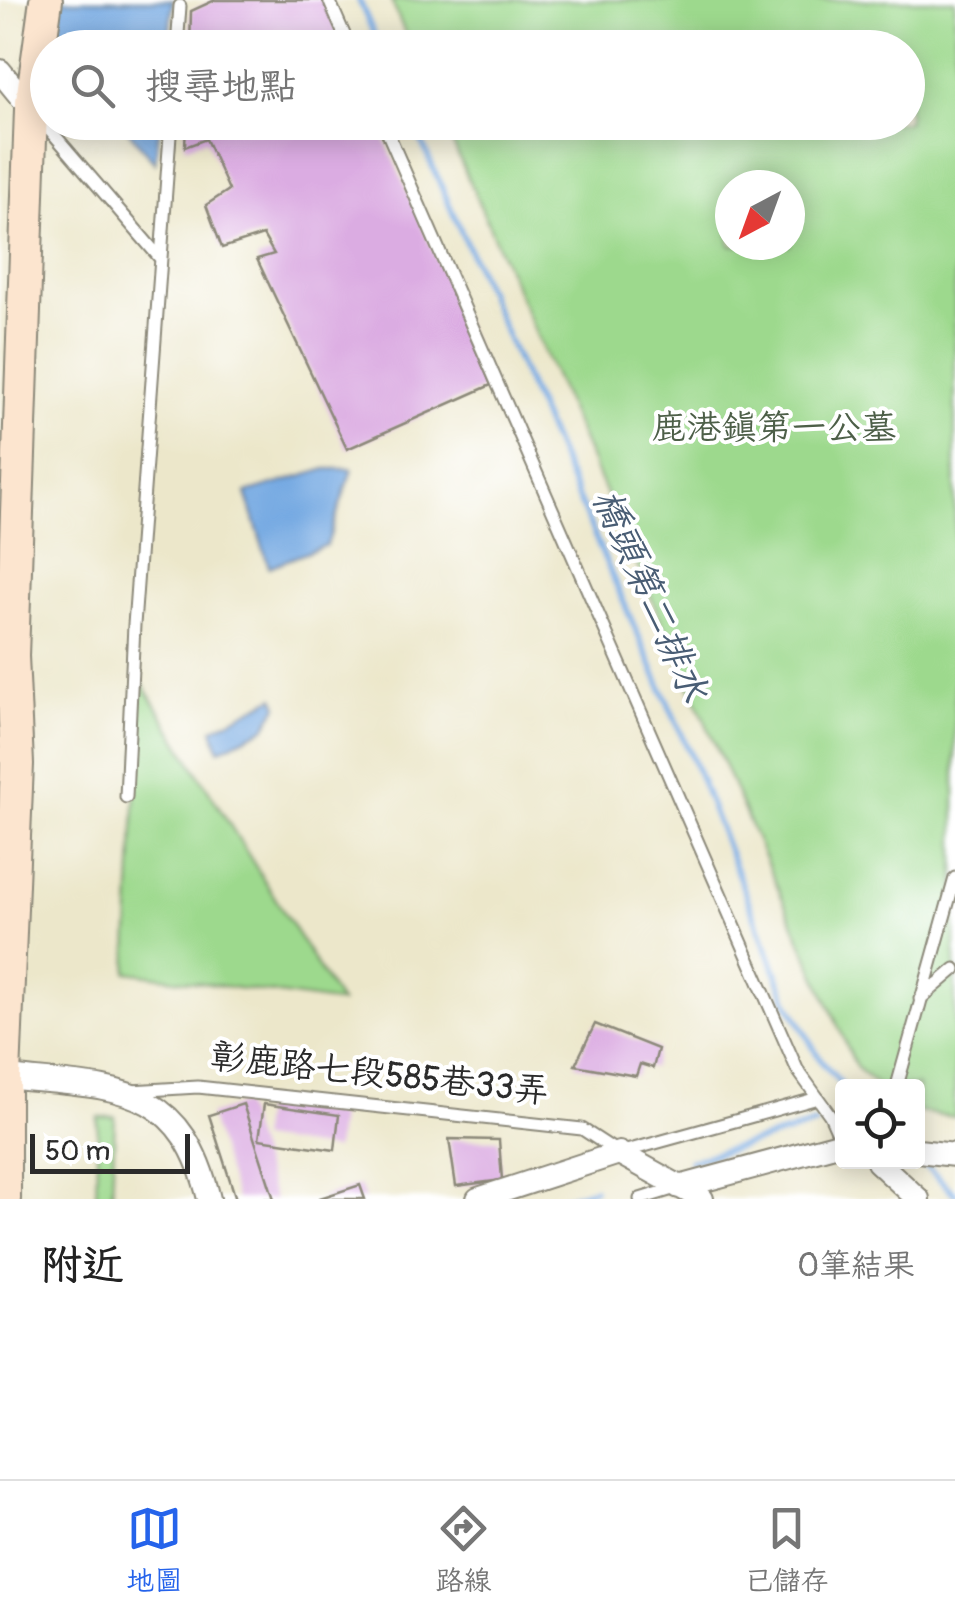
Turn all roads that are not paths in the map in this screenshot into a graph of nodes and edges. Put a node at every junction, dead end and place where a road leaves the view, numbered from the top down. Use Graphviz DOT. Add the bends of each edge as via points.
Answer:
graph roads {
  1 [pos="46,0"];
  2 [pos="329,0"];
  3 [pos="180,6"];
  4 [pos="42,30"];
  5 [pos="178,30"];
  6 [pos="342,30"];
  7 [pos="0,71"];
  8 [pos="30,107"];
  9 [pos="31,140"];
  10 [pos="59,140"];
  11 [pos="170,140"];
  12 [pos="391,140"];
  13 [pos="160,258"];
  14 [pos="9,753"];
  15 [pos="126,797"];
  16 [pos="955,878"];
  17 [pos="955,969"];
  18 [pos="919,1000"];
  19 [pos="2,1076"];
  20 [pos="899,1079"];
  21 [pos="127,1091"];
  22 [pos="818,1098"];
  23 [pos="835,1130"];
  24 [pos="835,1145"];
  25 [pos="925,1152"];
  26 [pos="619,1153"];
  27 [pos="955,1155"];
  28 [pos="886,1169"];
  29 [pos="679,1187"];
  30 [pos="4,1199"];
  31 [pos="209,1199"];
  32 [pos="478,1199"];
  33 [pos="640,1199"];
  34 [pos="702,1199"];
  35 [pos="918,1199"];
  1 -- 4 [label="street"];
  2 -- 6 [label="lane"];
  3 -- 5 [label="lane"];
  7 -- 8 [label="street"];
  9 -- 14 [label="street"];
  10 -- 13 [label="lane"];
  11 -- 13 [label="lane"];
  12 -- 22 [label="lane" via="797,1069"];
  13 -- 15 [label="lane"];
  14 -- 19 [label="street"];
  16 -- 18 [label="lane"];
  17 -- 18 [label="lane"];
  18 -- 20 [label="lane"];
  19 -- 21 [label="street, 彰鹿路七段585巷33弄"];
  19 -- 30 [label="street"];
  21 -- 26 [label="lane, 彰鹿路七段585巷33弄" via="198,1087 582,1130"];
  21 -- 31 [label="street, 彰鹿路七段585巷33弄" via="164,1109 184,1137"];
  22 -- 23 [label="lane"];
  22 -- 26 [label="lane"];
  24 -- 29 [label="street"];
  25 -- 27 [label="street"];
  26 -- 29 [label="street"];
  26 -- 32 [label="street"];
  28 -- 35 [label="street"];
  29 -- 33 [label="lane"];
  29 -- 34 [label="street"];
}
